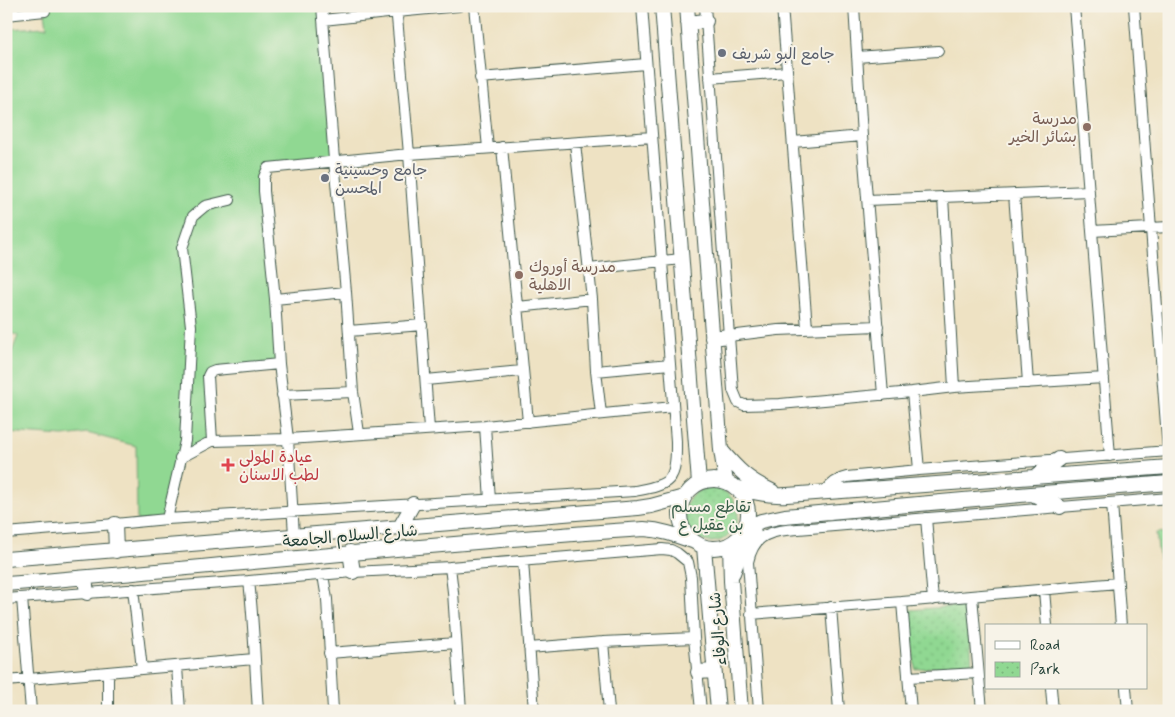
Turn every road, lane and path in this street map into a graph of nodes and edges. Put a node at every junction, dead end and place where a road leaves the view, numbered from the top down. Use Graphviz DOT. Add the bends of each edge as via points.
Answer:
graph roads {
  1 [pos="44,6"];
  2 [pos="322,6"];
  3 [pos="459,6"];
  4 [pos="474,6"];
  5 [pos="642,6"];
  6 [pos="662,6"];
  7 [pos="687,6"];
  8 [pos="704,6"];
  9 [pos="782,6"];
  10 [pos="854,6"];
  11 [pos="1074,6"];
  12 [pos="1134,6"];
  13 [pos="397,9"];
  14 [pos="6,14"];
  15 [pos="323,20"];
  16 [pos="706,21"];
  17 [pos="688,23"];
  18 [pos="938,51"];
  19 [pos="857,57"];
  20 [pos="646,64"];
  21 [pos="788,72"];
  22 [pos="480,78"];
  23 [pos="710,78"];
  24 [pos="862,136"];
  25 [pos="652,137"];
  26 [pos="793,142"];
  27 [pos="575,143"];
  28 [pos="502,147"];
  29 [pos="488,148"];
  30 [pos="409,154"];
  31 [pos="334,160"];
  32 [pos="1089,191"];
  33 [pos="1014,194"];
  34 [pos="943,197"];
  35 [pos="230,200"];
  36 [pos="868,200"];
  37 [pos="1169,226"];
  38 [pos="1151,227"];
  39 [pos="1092,231"];
  40 [pos="680,240"];
  41 [pos="681,259"];
  42 [pos="661,261"];
  43 [pos="589,269"];
  44 [pos="708,284"];
  45 [pos="346,292"];
  46 [pos="275,299"];
  47 [pos="592,299"];
  48 [pos="518,307"];
  49 [pos="422,325"];
  50 [pos="878,326"];
  51 [pos="807,328"];
  52 [pos="349,331"];
  53 [pos="729,336"];
  54 [pos="712,338"];
  55 [pos="279,364"];
  56 [pos="670,364"];
  57 [pos="522,371"];
  58 [pos="596,371"];
  59 [pos="1104,378"];
  60 [pos="426,380"];
  61 [pos="1028,384"];
  62 [pos="954,387"];
  63 [pos="353,392"];
  64 [pos="912,392"];
  65 [pos="282,395"];
  66 [pos="883,395"];
  67 [pos="673,407"];
  68 [pos="601,414"];
  69 [pos="528,422"];
  70 [pos="486,426"];
  71 [pos="429,429"];
  72 [pos="359,434"];
  73 [pos="288,439"];
  74 [pos="212,441"];
  75 [pos="721,450"];
  76 [pos="1169,451"];
  77 [pos="1110,456"];
  78 [pos="180,458"];
  79 [pos="1059,459"];
  80 [pos="1169,467"];
  81 [pos="919,470"];
  82 [pos="1035,477"];
  83 [pos="699,483"];
  84 [pos="1169,483"];
  85 [pos="731,484"];
  86 [pos="825,492"];
  87 [pos="1031,494"];
  88 [pos="787,495"];
  89 [pos="684,497"];
  90 [pos="1169,498"];
  91 [pos="490,500"];
  92 [pos="1112,503"];
  93 [pos="413,504"];
  94 [pos="1060,507"];
  95 [pos="291,512"];
  96 [pos="540,516"];
  97 [pos="785,516"];
  98 [pos="926,518"];
  99 [pos="167,519"];
  100 [pos="115,524"];
  101 [pos="400,526"];
  102 [pos="746,528"];
  103 [pos="6,533"];
  104 [pos="294,535"];
  105 [pos="541,536"];
  106 [pos="699,545"];
  107 [pos="730,545"];
  108 [pos="116,551"];
  109 [pos="350,552"];
  110 [pos="6,559"];
  111 [pos="523,561"];
  112 [pos="450,567"];
  113 [pos="353,572"];
  114 [pos="323,575"];
  115 [pos="85,578"];
  116 [pos="249,581"];
  117 [pos="731,581"];
  118 [pos="6,584"];
  119 [pos="1118,584"];
  120 [pos="133,590"];
  121 [pos="1044,590"];
  122 [pos="87,593"];
  123 [pos="972,596"];
  124 [pos="22,598"];
  125 [pos="6,599"];
  126 [pos="933,600"];
  127 [pos="902,602"];
  128 [pos="831,607"];
  129 [pos="751,614"];
  130 [pos="1046,624"];
  131 [pos="1121,624"];
  132 [pos="694,638"];
  133 [pos="603,642"];
  134 [pos="456,643"];
  135 [pos="529,648"];
  136 [pos="329,653"];
  137 [pos="254,659"];
  138 [pos="177,666"];
  139 [pos="142,669"];
  140 [pos="714,671"];
  141 [pos="108,672"];
  142 [pos="698,672"];
  143 [pos="978,673"];
  144 [pos="908,677"];
  145 [pos="28,679"];
  146 [pos="6,681"];
  147 [pos="1051,690"];
  148 [pos="1126,690"];
  149 [pos="31,711"];
  150 [pos="108,711"];
  151 [pos="180,711"];
  152 [pos="258,711"];
  153 [pos="333,711"];
  154 [pos="461,711"];
  155 [pos="534,711"];
  156 [pos="609,711"];
  157 [pos="701,711"];
  158 [pos="718,711"];
  159 [pos="741,711"];
  160 [pos="759,711"];
  161 [pos="839,711"];
  162 [pos="911,711"];
  163 [pos="982,711"];
  164 [pos="1053,711"];
  165 [pos="1128,711"];
  1 -- 14 [label="street" via="45,12"];
  2 -- 15 [label="street"];
  3 -- 13 [label="street"];
  4 -- 22 [label="street"];
  5 -- 20 [label="street"];
  6 -- 40 [label="main road"];
  7 -- 17 [label="main road"];
  8 -- 16 [label="street"];
  9 -- 21 [label="street"];
  10 -- 19 [label="street"];
  11 -- 32 [label="street"];
  12 -- 38 [label="street"];
  13 -- 15 [label="street"];
  13 -- 30 [label="street"];
  15 -- 31 [label="street"];
  16 -- 17 [label="main road"];
  16 -- 23 [label="street"];
  17 -- 44 [label="main road"];
  18 -- 19 [label="street"];
  19 -- 24 [label="street"];
  20 -- 22 [label="street"];
  20 -- 25 [label="street"];
  21 -- 23 [label="street"];
  21 -- 26 [label="street"];
  22 -- 29 [label="street"];
  23 -- 53 [label="street"];
  24 -- 26 [label="street"];
  24 -- 36 [label="street"];
  25 -- 27 [label="street"];
  25 -- 42 [label="street"];
  26 -- 51 [label="street"];
  27 -- 28 [label="street"];
  27 -- 43 [label="street"];
  28 -- 29 [label="street"];
  28 -- 48 [label="street"];
  29 -- 30 [label="street"];
  30 -- 31 [label="street"];
  30 -- 49 [label="street"];
  31 -- 45 [label="street"];
  31 -- 46 [label="street" via="268,168 264,177"];
  32 -- 33 [label="street"];
  32 -- 39 [label="street"];
  33 -- 34 [label="street"];
  33 -- 61 [label="street"];
  34 -- 36 [label="street"];
  34 -- 62 [label="street"];
  35 -- 78 [label="street" via="204,206 193,216 182,248 191,326 185,441"];
  36 -- 50 [label="street"];
  37 -- 38 [label="street"];
  38 -- 39 [label="street"];
  38 -- 76 [label="street"];
  39 -- 59 [label="street"];
  40 -- 41 [label="main road"];
  40 -- 44 [label="main road" via="685,251 688,289 699,296"];
  41 -- 42 [label="street"];
  41 -- 83 [label="main road"];
  42 -- 43 [label="street"];
  42 -- 56 [label="street"];
  43 -- 47 [label="street"];
  44 -- 54 [label="main road"];
  45 -- 46 [label="street"];
  45 -- 52 [label="street"];
  46 -- 55 [label="street"];
  47 -- 48 [label="street"];
  47 -- 58 [label="street"];
  48 -- 57 [label="street"];
  49 -- 52 [label="street"];
  49 -- 60 [label="street"];
  50 -- 51 [label="street"];
  50 -- 66 [label="street"];
  51 -- 53 [label="street"];
  52 -- 63 [label="street"];
  53 -- 54 [label="main road"];
  53 -- 66 [label="street" via="733,390 738,402 744,405"];
  54 -- 75 [label="main road"];
  55 -- 65 [label="street"];
  55 -- 74 [label="street" via="210,372"];
  56 -- 58 [label="street"];
  56 -- 67 [label="street"];
  57 -- 60 [label="street"];
  57 -- 69 [label="street"];
  58 -- 68 [label="street"];
  59 -- 61 [label="street"];
  59 -- 77 [label="street"];
  60 -- 71 [label="street"];
  61 -- 62 [label="street"];
  62 -- 64 [label="street"];
  63 -- 65 [label="street"];
  63 -- 72 [label="street"];
  64 -- 66 [label="street"];
  64 -- 81 [label="street"];
  65 -- 73 [label="street"];
  67 -- 68 [label="street"];
  67 -- 91 [label="street" via="676,458 669,480 635,490"];
  68 -- 69 [label="street"];
  69 -- 70 [label="street"];
  70 -- 71 [label="street"];
  70 -- 91 [label="street"];
  71 -- 72 [label="street"];
  72 -- 73 [label="street"];
  73 -- 74 [label="street"];
  73 -- 95 [label="street"];
  74 -- 78 [label="street"];
  75 -- 85 [label="main road"];
  75 -- 88 [label="main road" via="757,484"];
  76 -- 77 [label="street"];
  77 -- 79 [label="street"];
  78 -- 99 [label="street"];
  79 -- 81 [label="street"];
  79 -- 82 [label="main road"];
  80 -- 82 [label="main road"];
  81 -- 86 [label="street" via="842,478"];
  82 -- 86 [label="main road"];
  83 -- 85 [label="main road" via="717,480"];
  83 -- 89 [label="main road"];
  84 -- 87 [label="main road"];
  85 -- 88 [label="main road" via="760,494"];
  85 -- 102 [label="main road" via="748,506"];
  86 -- 88 [label="main road"];
  87 -- 94 [label="main road"];
  87 -- 97 [label="main road"];
  89 -- 96 [label="main road, شارع السلام الجامعة" via="638,508"];
  89 -- 106 [label="main road" via="680,517 682,527 687,536"];
  90 -- 92 [label="street"];
  91 -- 93 [label="street"];
  92 -- 94 [label="street"];
  92 -- 119 [label="street"];
  93 -- 95 [label="street"];
  93 -- 101 [label="main road"];
  94 -- 98 [label="street"];
  95 -- 99 [label="street"];
  95 -- 104 [label="street"];
  96 -- 101 [label="main road, شارع السلام الجامعة"];
  96 -- 105 [label="main road" via="547,526"];
  97 -- 102 [label="main road"];
  97 -- 117 [label="main road" via="747,539"];
  98 -- 126 [label="street"];
  98 -- 129 [label="street" via="778,531 764,536 753,547 748,562"];
  99 -- 100 [label="street"];
  100 -- 103 [label="street"];
  100 -- 108 [label="main road"];
  101 -- 104 [label="main road, شارع السلام الجامعة"];
  102 -- 107 [label="main road"];
  104 -- 108 [label="main road, شارع السلام الجامعة"];
  105 -- 106 [label="main road, شارع السلام الجامعة" via="644,529 668,532"];
  105 -- 109 [label="main road, شارع السلام الجامعة"];
  106 -- 107 [label="main road" via="713,548"];
  106 -- 140 [label="main road, شارع الوفاء"];
  107 -- 117 [label="main road, شارع الوفاء"];
  108 -- 110 [label="main road, شارع السلام الجامعة"];
  109 -- 113 [label="main road"];
  109 -- 115 [label="main road, شارع السلام الجامعة"];
  111 -- 112 [label="street"];
  111 -- 132 [label="street" via="671,550 688,562"];
  111 -- 135 [label="street"];
  112 -- 113 [label="street"];
  112 -- 134 [label="street"];
  113 -- 114 [label="street"];
  114 -- 116 [label="street"];
  114 -- 136 [label="street"];
  115 -- 118 [label="main road, شارع السلام الجامعة"];
  115 -- 122 [label="main road"];
  116 -- 120 [label="street"];
  116 -- 137 [label="street"];
  117 -- 159 [label="main road, شارع الوفاء"];
  119 -- 121 [label="street"];
  119 -- 131 [label="street"];
  120 -- 122 [label="street"];
  120 -- 139 [label="street"];
  121 -- 123 [label="street"];
  121 -- 130 [label="street"];
  122 -- 124 [label="street"];
  123 -- 126 [label="street"];
  123 -- 143 [label="street"];
  124 -- 125 [label="street"];
  124 -- 145 [label="street"];
  126 -- 127 [label="street"];
  127 -- 128 [label="street"];
  127 -- 144 [label="street"];
  128 -- 129 [label="street"];
  128 -- 161 [label="street"];
  129 -- 160 [label="street"];
  132 -- 133 [label="street"];
  132 -- 142 [label="street"];
  133 -- 135 [label="street"];
  133 -- 156 [label="street"];
  134 -- 136 [label="street"];
  134 -- 154 [label="street"];
  135 -- 155 [label="street"];
  136 -- 153 [label="street"];
  137 -- 138 [label="street"];
  137 -- 152 [label="street"];
  138 -- 139 [label="street"];
  138 -- 151 [label="street"];
  139 -- 141 [label="street"];
  140 -- 142 [label="main road"];
  140 -- 158 [label="main road, شارع الوفاء"];
  141 -- 145 [label="street"];
  141 -- 150 [label="street"];
  142 -- 157 [label="street"];
  143 -- 144 [label="street"];
  143 -- 163 [label="street"];
  144 -- 162 [label="street"];
  145 -- 146 [label="street"];
  145 -- 149 [label="street"];
  147 -- 164 [label="street"];
  148 -- 165 [label="street"];
}
